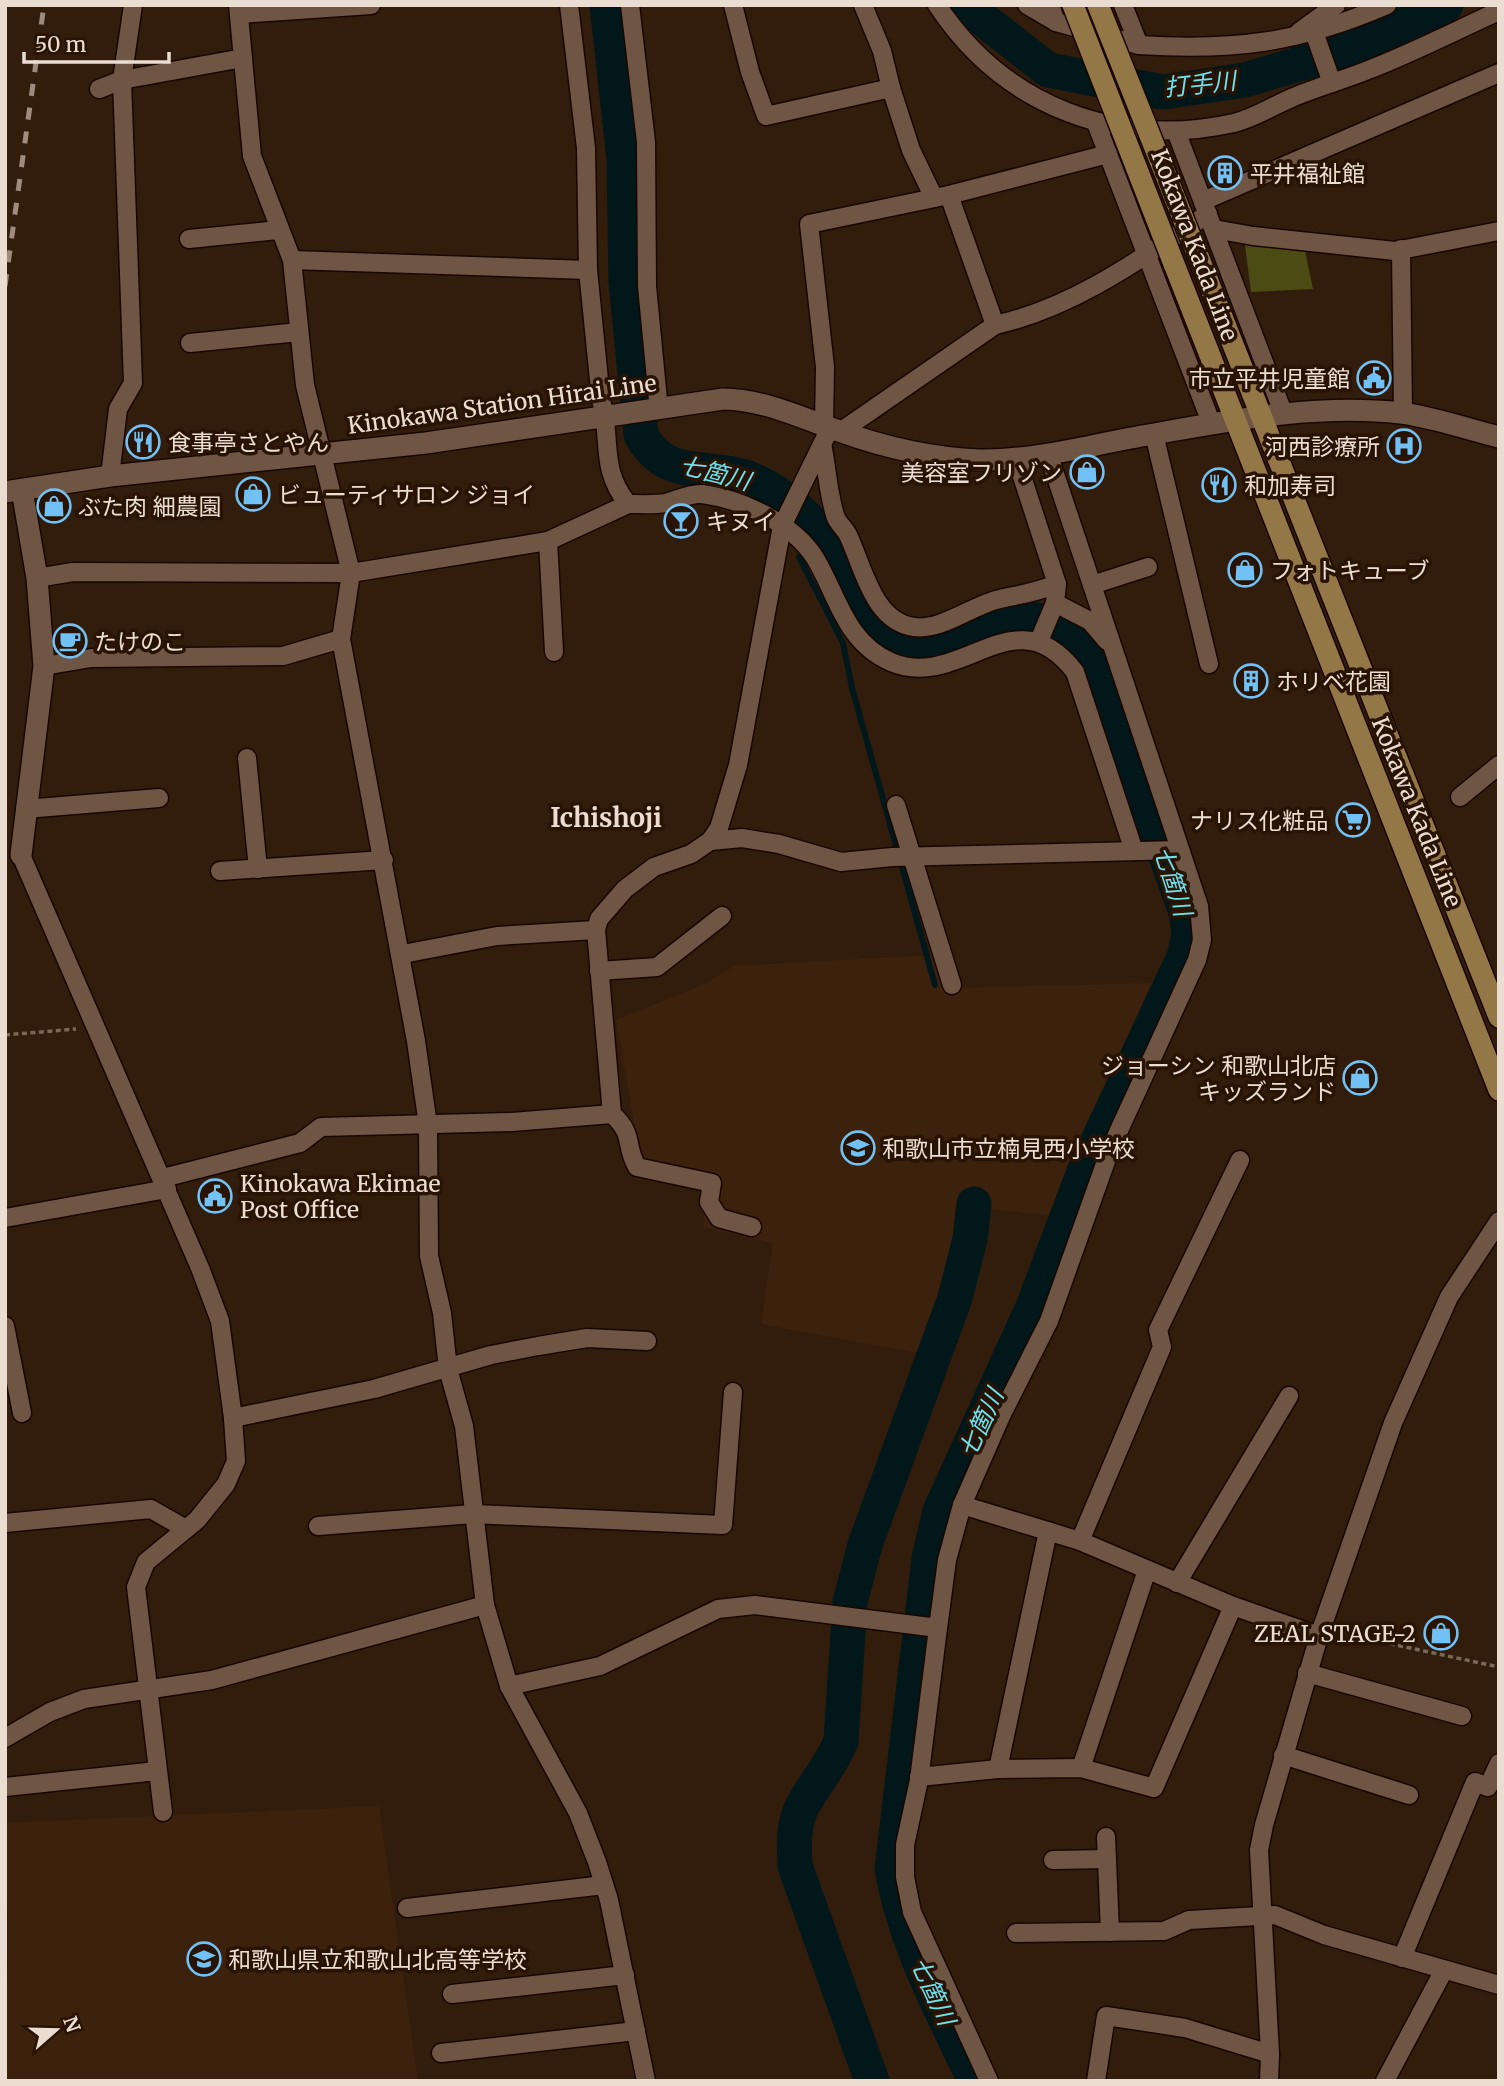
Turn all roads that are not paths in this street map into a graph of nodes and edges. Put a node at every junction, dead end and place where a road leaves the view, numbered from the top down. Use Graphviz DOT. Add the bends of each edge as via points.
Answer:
graph roads {
  1 [pos="133,5"];
  2 [pos="371,5"];
  3 [pos="569,5"];
  4 [pos="630,5"];
  5 [pos="733,5"];
  6 [pos="863,5"];
  7 [pos="937,5"];
  8 [pos="1027,5"];
  9 [pos="1073,5"];
  10 [pos="1098,5"];
  11 [pos="1123,5"];
  12 [pos="1336,5"];
  13 [pos="1387,5"];
  14 [pos="238,9"];
  15 [pos="1499,11"];
  16 [pos="1053,13"];
  17 [pos="1294,37"];
  18 [pos="1316,37"];
  19 [pos="1139,45"];
  20 [pos="243,58"];
  21 [pos="1499,73"];
  22 [pos="1330,78"];
  23 [pos="122,80"];
  24 [pos="891,88"];
  25 [pos="99,89"];
  26 [pos="1096,123"];
  27 [pos="1176,131"];
  28 [pos="1108,154"];
  29 [pos="942,197"];
  30 [pos="1208,215"];
  31 [pos="278,230"];
  32 [pos="1499,231"];
  33 [pos="189,239"];
  34 [pos="1401,249"];
  35 [pos="1145,255"];
  36 [pos="292,260"];
  37 [pos="589,270"];
  38 [pos="995,325"];
  39 [pos="299,332"];
  40 [pos="190,343"];
  41 [pos="656,410"];
  42 [pos="1403,413"];
  43 [pos="1274,416"];
  44 [pos="613,417"];
  45 [pos="1234,421"];
  46 [pos="1212,425"];
  47 [pos="829,432"];
  48 [pos="1154,434"];
  49 [pos="1499,437"];
  50 [pos="1048,453"];
  51 [pos="322,454"];
  52 [pos="1016,458"];
  53 [pos="110,476"];
  54 [pos="13,491"];
  55 [pos="628,503"];
  56 [pos="783,523"];
  57 [pos="548,541"];
  58 [pos="1148,567"];
  59 [pos="351,573"];
  60 [pos="37,578"];
  61 [pos="1056,584"];
  62 [pos="1092,584"];
  63 [pos="1054,606"];
  64 [pos="1041,638"];
  65 [pos="341,639"];
  66 [pos="1113,650"];
  67 [pos="554,652"];
  68 [pos="1209,664"];
  69 [pos="44,666"];
  70 [pos="247,758"];
  71 [pos="1499,765"];
  72 [pos="1460,797"];
  73 [pos="159,799"];
  74 [pos="896,805"];
  75 [pos="25,809"];
  76 [pos="710,841"];
  77 [pos="1176,850"];
  78 [pos="1143,851"];
  79 [pos="21,855"];
  80 [pos="905,857"];
  81 [pos="384,860"];
  82 [pos="258,869"];
  83 [pos="220,872"];
  84 [pos="722,916"];
  85 [pos="596,930"];
  86 [pos="403,954"];
  87 [pos="599,971"];
  88 [pos="952,985"];
  89 [pos="1499,1017"];
  90 [pos="1499,1090"];
  91 [pos="612,1114"];
  92 [pos="428,1125"];
  93 [pos="1240,1160"];
  94 [pos="165,1184"];
  95 [pos="5,1218"];
  96 [pos="1499,1222"];
  97 [pos="752,1227"];
  98 [pos="5,1326"];
  99 [pos="647,1341"];
  100 [pos="448,1369"];
  101 [pos="733,1392"];
  102 [pos="1289,1396"];
  103 [pos="22,1413"];
  104 [pos="233,1418"];
  105 [pos="962,1505"];
  106 [pos="473,1514"];
  107 [pos="5,1523"];
  108 [pos="318,1525"];
  109 [pos="186,1529"];
  110 [pos="1048,1531"];
  111 [pos="1080,1541"];
  112 [pos="1147,1570"];
  113 [pos="1177,1583"];
  114 [pos="485,1605"];
  115 [pos="1233,1606"];
  116 [pos="928,1627"];
  117 [pos="1321,1630"];
  118 [pos="1307,1674"];
  119 [pos="509,1686"];
  120 [pos="146,1688"];
  121 [pos="1462,1716"];
  122 [pos="5,1738"];
  123 [pos="1283,1755"];
  124 [pos="1499,1763"];
  125 [pos="1081,1768"];
  126 [pos="998,1769"];
  127 [pos="157,1771"];
  128 [pos="919,1777"];
  129 [pos="5,1787"];
  130 [pos="1409,1795"];
  131 [pos="163,1812"];
  132 [pos="1106,1837"];
  133 [pos="1107,1859"];
  134 [pos="1053,1860"];
  135 [pos="604,1885"];
  136 [pos="407,1908"];
  137 [pos="1263,1917"];
  138 [pos="1110,1932"];
  139 [pos="1016,1933"];
  140 [pos="1402,1958"];
  141 [pos="1444,1970"];
  142 [pos="625,1975"];
  143 [pos="1499,1986"];
  144 [pos="452,1994"];
  145 [pos="636,2031"];
  146 [pos="442,2053"];
  147 [pos="1270,2054"];
  148 [pos="646,2081"];
  149 [pos="989,2081"];
  150 [pos="1096,2081"];
  151 [pos="1269,2081"];
  152 [pos="1385,2081"];
  1 -- 23 [label="street"];
  2 -- 14 [label="street"];
  3 -- 37 [label="street" via="586,148"];
  4 -- 41 [label="street" via="646,142 647,286"];
  5 -- 24 [label="street" via="766,116"];
  6 -- 24 [label="street"];
  7 -- 26 [label="street" via="970,46 1019,89"];
  8 -- 16 [label="street"];
  9 -- 45 [label="main road, Kokawa Kada Line, bridge"];
  10 -- 43 [label="main road, Kokawa Kada Line, bridge" via="1198,256"];
  11 -- 19 [label="street"];
  12 -- 17 [label="street"];
  13 -- 18 [label="street"];
  14 -- 20 [label="street"];
  15 -- 22 [label="street" via="1368,70"];
  16 -- 19 [label="street"];
  17 -- 18 [label="street"];
  17 -- 19 [label="street" via="1204,49"];
  18 -- 22 [label="street"];
  20 -- 23 [label="street"];
  20 -- 31 [label="street" via="252,156"];
  21 -- 30 [label="street"];
  22 -- 27 [label="street" via="1234,122"];
  23 -- 25 [label="street"];
  23 -- 53 [label="street" via="133,383 118,409"];
  24 -- 29 [label="street" via="911,150"];
  26 -- 27 [label="street"];
  26 -- 28 [label="street"];
  27 -- 30 [label="street"];
  28 -- 29 [label="street"];
  28 -- 35 [label="street"];
  29 -- 38 [label="street"];
  29 -- 47 [label="street" via="809,224"];
  30 -- 34 [label="street" via="1253,236"];
  30 -- 35 [label="street"];
  30 -- 43 [label="street"];
  31 -- 33 [label="street"];
  31 -- 36 [label="street"];
  32 -- 34 [label="street"];
  34 -- 42 [label="street"];
  35 -- 38 [label="street" via="1100,283"];
  35 -- 46 [label="street"];
  36 -- 37 [label="street"];
  36 -- 39 [label="street"];
  37 -- 44 [label="street" via="601,400"];
  38 -- 47 [label="street"];
  39 -- 40 [label="street"];
  39 -- 51 [label="street" via="305,385"];
  41 -- 44 [label="main road, Kinokawa Station Hirai Line"];
  41 -- 47 [label="main road, Kinokawa Station Hirai Line" via="723,399 752,400"];
  42 -- 43 [label="main road, Kinokawa Station Hirai Line" via="1326,411"];
  42 -- 49 [label="main road, Kinokawa Station Hirai Line"];
  43 -- 45 [label="main road, Kinokawa Station Hirai Line"];
  43 -- 89 [label="main road, Kokawa Kada Line"];
  44 -- 51 [label="main road, Kinokawa Station Hirai Line"];
  44 -- 55 [label="street" via="605,449 617,489"];
  45 -- 46 [label="main road, Kinokawa Station Hirai Line"];
  45 -- 90 [label="main road, Kokawa Kada Line"];
  46 -- 48 [label="main road, Kinokawa Station Hirai Line"];
  47 -- 52 [label="main road, Kinokawa Station Hirai Line" via="941,458"];
  47 -- 56 [label="street"];
  47 -- 61 [label="street" via="836,518 873,593 895,621 910,627 930,625"];
  48 -- 50 [label="main road, Kinokawa Station Hirai Line"];
  48 -- 68 [label="street"];
  50 -- 52 [label="main road, Kinokawa Station Hirai Line"];
  50 -- 62 [label="street"];
  51 -- 53 [label="main road, Kinokawa Station Hirai Line"];
  51 -- 59 [label="street"];
  52 -- 61 [label="street"];
  53 -- 54 [label="main road, Kinokawa Station Hirai Line"];
  54 -- 60 [label="main road, Kinokawa Station Hirai Line"];
  55 -- 56 [label="street" via="662,504 698,494 737,501"];
  55 -- 57 [label="street"];
  56 -- 64 [label="street" via="814,557 856,636 891,662 913,670 934,668 1001,644"];
  56 -- 76 [label="street" via="738,765 719,828"];
  57 -- 59 [label="street"];
  57 -- 67 [label="street"];
  58 -- 62 [label="street"];
  59 -- 60 [label="street" via="73,572"];
  59 -- 65 [label="street"];
  60 -- 69 [label="main road, Kinokawa Station Hirai Line"];
  61 -- 63 [label="street"];
  62 -- 66 [label="street"];
  63 -- 64 [label="street"];
  63 -- 66 [label="street" via="1090,621"];
  64 -- 78 [label="street" via="1074,672"];
  65 -- 69 [label="street" via="283,656 91,658"];
  65 -- 81 [label="street"];
  66 -- 77 [label="street"];
  69 -- 75 [label="main road, Kinokawa Station Hirai Line"];
  70 -- 82 [label="street"];
  71 -- 72 [label="street"];
  73 -- 75 [label="street"];
  74 -- 80 [label="street"];
  75 -- 79 [label="main road, Kinokawa Station Hirai Line"];
  76 -- 80 [label="street" via="742,838 841,862"];
  76 -- 85 [label="street" via="691,854 654,867 625,890 599,919"];
  77 -- 78 [label="street"];
  77 -- 105 [label="street" via="1196,898 1202,940 1197,960 1110,1150 1049,1321"];
  78 -- 80 [label="street"];
  79 -- 94 [label="street"];
  80 -- 88 [label="street"];
  81 -- 82 [label="street"];
  81 -- 86 [label="street"];
  82 -- 83 [label="street"];
  84 -- 87 [label="street" via="657,967"];
  85 -- 86 [label="street" via="497,936"];
  85 -- 87 [label="street"];
  86 -- 92 [label="street"];
  87 -- 91 [label="street"];
  91 -- 92 [label="street"];
  91 -- 97 [label="street" via="626,1127 637,1167 712,1183 709,1202 719,1218"];
  92 -- 94 [label="street" via="321,1128 300,1143"];
  92 -- 100 [label="street" via="429,1256"];
  93 -- 111 [label="street" via="1158,1330 1162,1347"];
  94 -- 95 [label="street"];
  94 -- 104 [label="street" via="220,1321"];
  96 -- 117 [label="street" via="1449,1297 1393,1423"];
  98 -- 103 [label="street"];
  99 -- 100 [label="street" via="587,1338 491,1354"];
  100 -- 104 [label="street"];
  100 -- 106 [label="street" via="464,1426"];
  101 -- 106 [label="street" via="723,1524"];
  102 -- 113 [label="street"];
  104 -- 109 [label="street" via="236,1461 231,1473"];
  105 -- 110 [label="street"];
  105 -- 116 [label="street"];
  106 -- 108 [label="street"];
  106 -- 114 [label="street"];
  107 -- 109 [label="street" via="151,1509"];
  109 -- 120 [label="street" via="146,1562 136,1587"];
  110 -- 111 [label="street"];
  110 -- 126 [label="street"];
  111 -- 112 [label="street"];
  112 -- 113 [label="street"];
  112 -- 125 [label="street"];
  113 -- 115 [label="street"];
  114 -- 119 [label="street"];
  114 -- 120 [label="street" via="212,1680"];
  115 -- 117 [label="street"];
  115 -- 125 [label="street" via="1154,1788"];
  116 -- 119 [label="street" via="755,1605 718,1609 600,1667"];
  116 -- 128 [label="street"];
  117 -- 118 [label="street"];
  118 -- 121 [label="street"];
  118 -- 123 [label="street"];
  119 -- 135 [label="street" via="578,1813"];
  120 -- 122 [label="street" via="84,1699"];
  120 -- 127 [label="street"];
  123 -- 130 [label="street"];
  123 -- 137 [label="street" via="1259,1850"];
  124 -- 140 [label="street" via="1488,1787 1475,1782"];
  125 -- 126 [label="street"];
  126 -- 128 [label="street"];
  127 -- 129 [label="street"];
  127 -- 131 [label="street"];
  128 -- 149 [label="street" via="905,1845 912,1912"];
  132 -- 133 [label="street"];
  133 -- 134 [label="street"];
  133 -- 138 [label="street"];
  135 -- 136 [label="street"];
  135 -- 142 [label="street"];
  137 -- 138 [label="street" via="1189,1920 1164,1931"];
  137 -- 140 [label="street" via="1275,1916 1324,1936"];
  137 -- 147 [label="street"];
  138 -- 139 [label="street"];
  140 -- 141 [label="street"];
  141 -- 143 [label="street"];
  141 -- 152 [label="street"];
  142 -- 144 [label="street"];
  142 -- 145 [label="street"];
  145 -- 146 [label="street"];
  145 -- 148 [label="street"];
  147 -- 150 [label="street" via="1185,2028 1106,2016"];
  147 -- 151 [label="street"];
}
